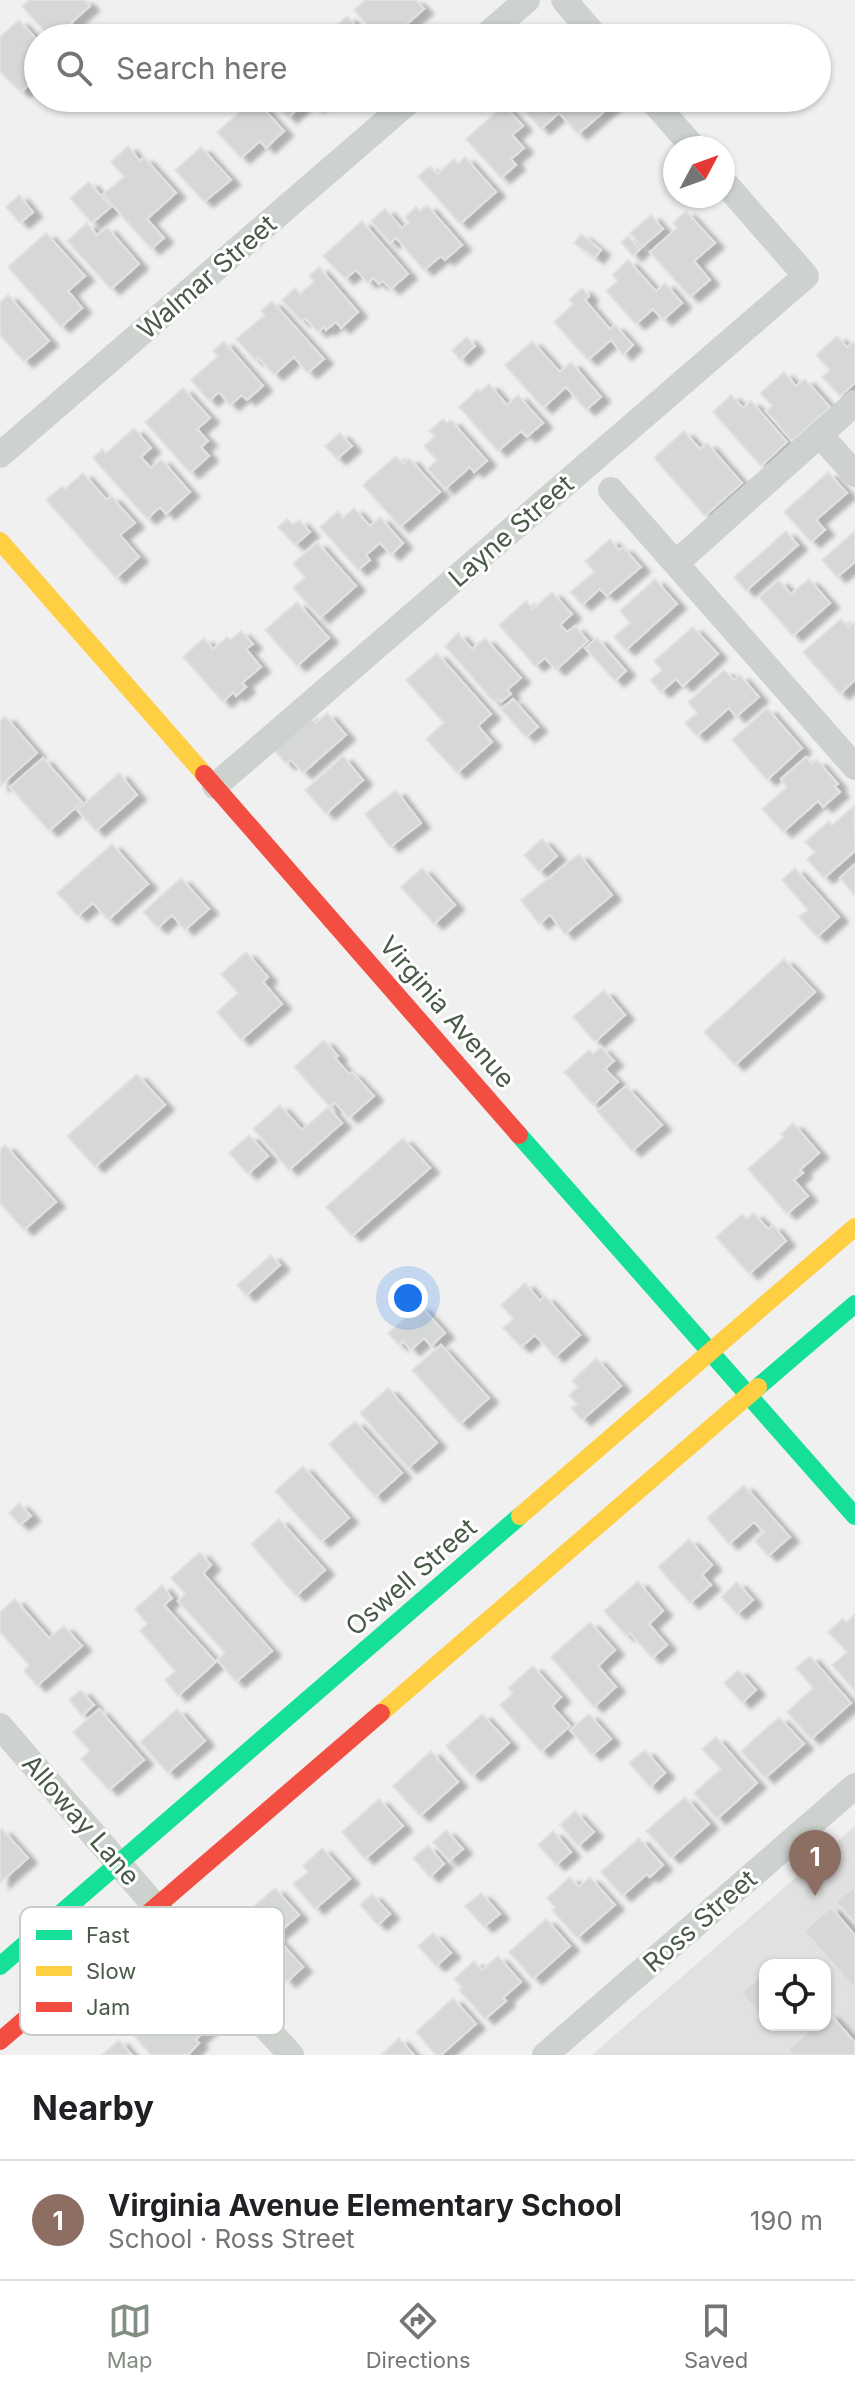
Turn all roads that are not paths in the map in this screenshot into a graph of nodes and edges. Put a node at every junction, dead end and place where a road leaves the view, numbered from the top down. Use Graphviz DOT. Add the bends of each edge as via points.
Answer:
graph roads {
  1 [pos="527,0"];
  2 [pos="564,0"];
  3 [pos="499,24"];
  4 [pos="585,24"];
  5 [pos="397,112"];
  6 [pos="662,112"];
  7 [pos="683,136"];
  8 [pos="735,195"];
  9 [pos="855,403"];
  10 [pos="820,435"];
  11 [pos="0,455"];
  12 [pos="855,474"];
  13 [pos="611,490"];
  14 [pos="0,541"];
  15 [pos="676,563"];
  16 [pos="855,767"];
  17 [pos="215,786"];
  18 [pos="855,1227"];
  19 [pos="855,1304"];
  20 [pos="711,1353"];
  21 [pos="748,1397"];
  22 [pos="855,1516"];
  23 [pos="0,1726"];
  24 [pos="855,1786"];
  25 [pos="118,1863"];
  26 [pos="68,1907"];
  27 [pos="156,1907"];
  28 [pos="20,1949"];
  29 [pos="0,1966"];
  30 [pos="20,2024"];
  31 [pos="273,2035"];
  32 [pos="0,2041"];
  33 [pos="291,2055"];
  34 [pos="545,2055"];
  1 -- 3 [label="street"];
  2 -- 4 [label="street"];
  5 -- 11 [label="street, Walmar Street"];
  6 -- 7 [label="street"];
  8 -- 17 [label="street, Layne Street" via="806,276"];
  9 -- 10 [label="street"];
  10 -- 12 [label="street"];
  10 -- 15 [label="street"];
  13 -- 15 [label="street"];
  14 -- 17 [label="main road, Virginia Avenue"];
  15 -- 16 [label="street"];
  17 -- 20 [label="main road, Virginia Avenue"];
  18 -- 20 [label="main road, Oswell Street"];
  19 -- 21 [label="main road"];
  20 -- 21 [label="main road, Virginia Avenue"];
  20 -- 25 [label="main road, Oswell Street"];
  21 -- 22 [label="main road, Virginia Avenue"];
  21 -- 27 [label="main road"];
  23 -- 25 [label="street, Alloway Lane"];
  24 -- 34 [label="street, Ross Street"];
  25 -- 26 [label="main road, Oswell Street"];
  25 -- 27 [label="street, Alloway Lane"];
  28 -- 29 [label="main road, Oswell Street"];
  30 -- 32 [label="main road"];
  31 -- 33 [label="street, Alloway Lane"];
}
